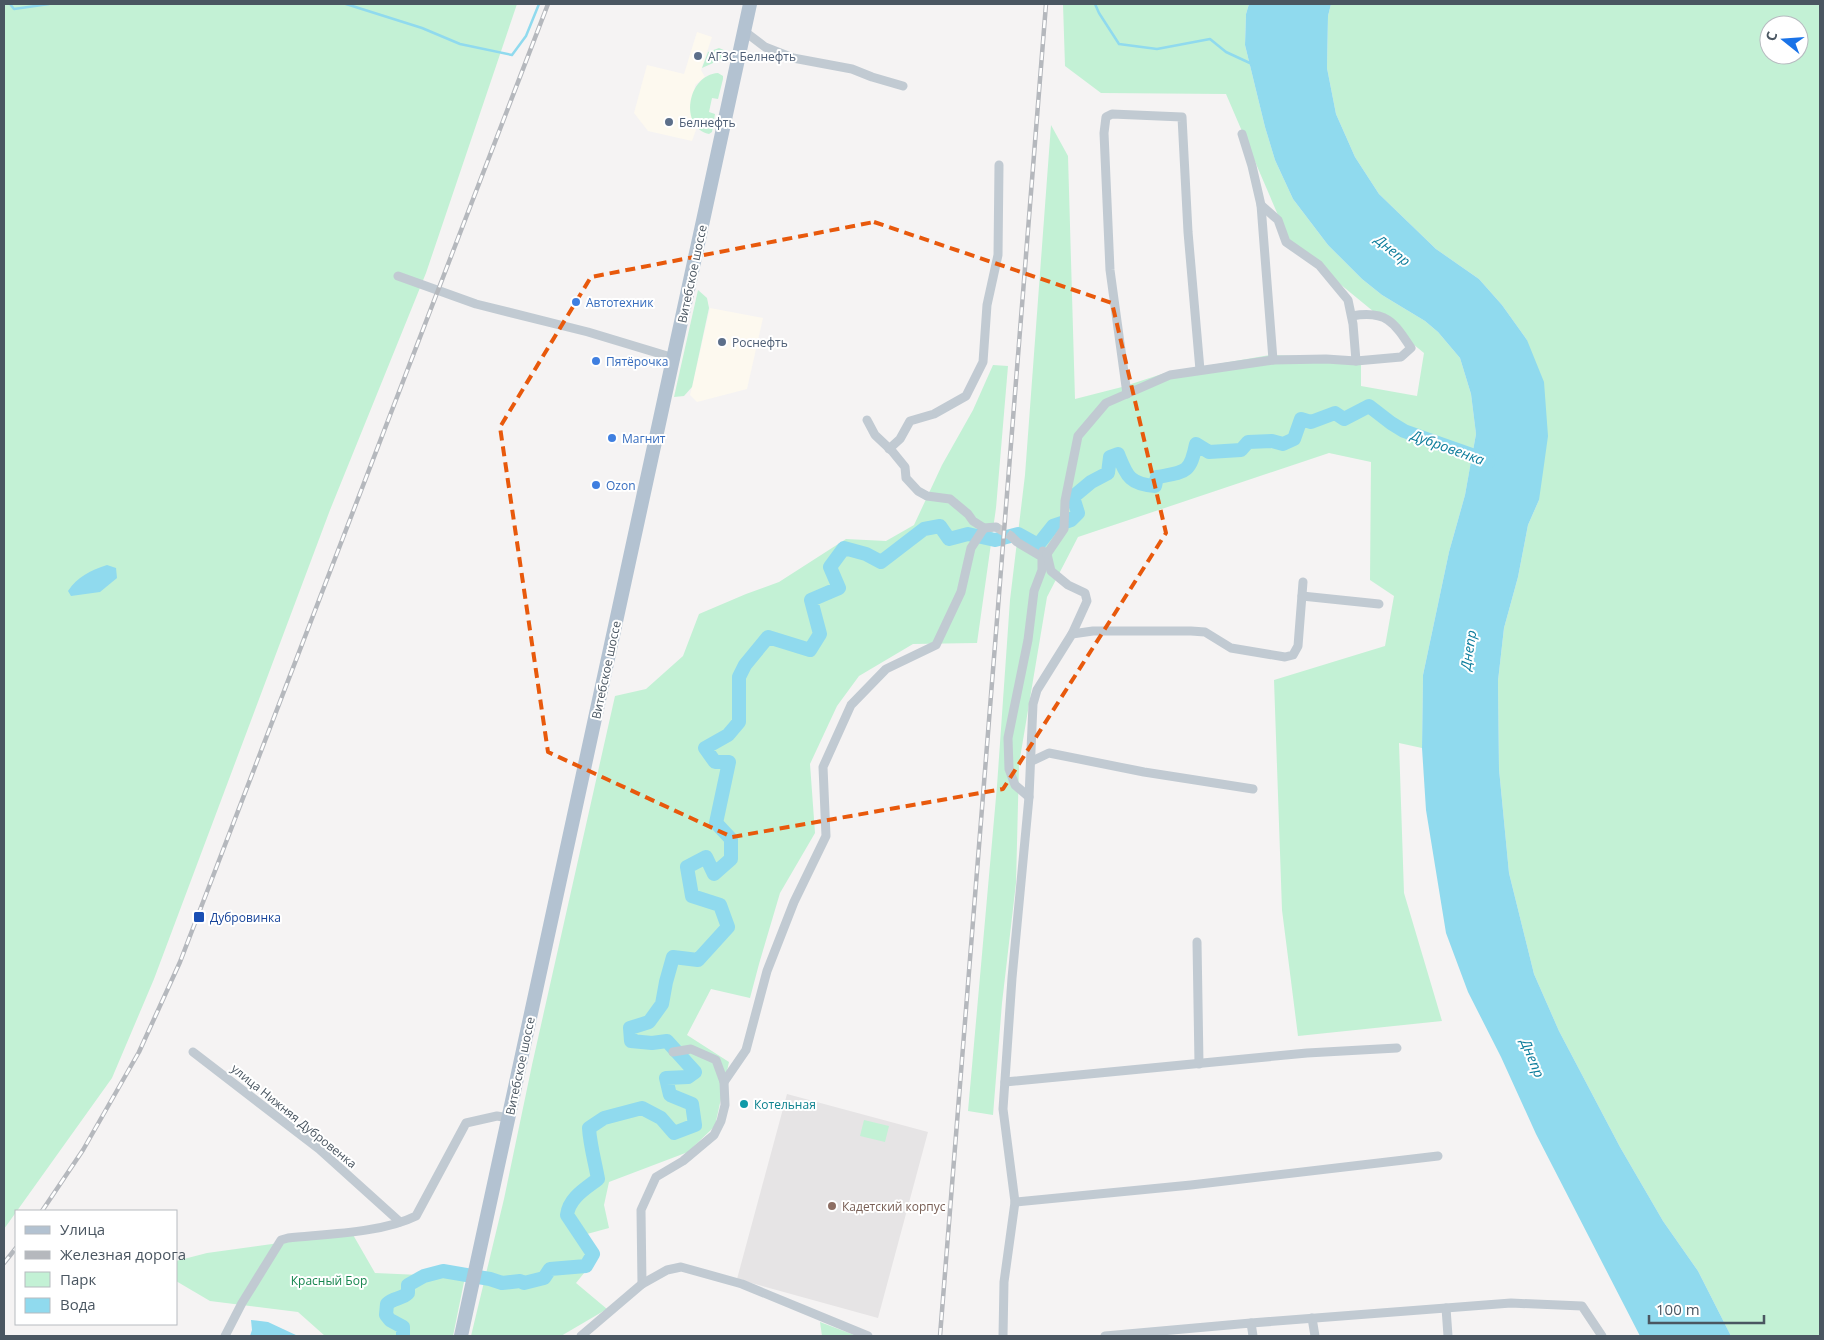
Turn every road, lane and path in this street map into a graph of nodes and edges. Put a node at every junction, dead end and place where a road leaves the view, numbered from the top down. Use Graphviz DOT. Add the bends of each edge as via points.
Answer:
graph roads {
  1 [pos="750,4"];
  2 [pos="744,31"];
  3 [pos="903,86"];
  4 [pos="1242,134"];
  5 [pos="999,165"];
  6 [pos="1261,205"];
  7 [pos="398,276"];
  8 [pos="1352,316"];
  9 [pos="674,358"];
  10 [pos="1273,360"];
  11 [pos="1356,361"];
  12 [pos="1200,370"];
  13 [pos="1127,394"];
  14 [pos="867,420"];
  15 [pos="889,449"];
  16 [pos="996,527"];
  17 [pos="984,528"];
  18 [pos="1011,536"];
  19 [pos="1030,548"];
  20 [pos="1047,554"];
  21 [pos="1303,582"];
  22 [pos="1302,596"];
  23 [pos="1379,604"];
  24 [pos="1072,634"];
  25 [pos="1032,761"];
  26 [pos="1253,789"];
  27 [pos="1029,797"];
  28 [pos="1197,942"];
  29 [pos="1397,1048"];
  30 [pos="194,1052"];
  31 [pos="673,1052"];
  32 [pos="1199,1064"];
  33 [pos="724,1082"];
  34 [pos="1005,1082"];
  35 [pos="509,1118"];
  36 [pos="1438,1156"];
  37 [pos="1015,1202"];
  38 [pos="400,1222"];
  39 [pos="642,1284"];
  40 [pos="1446,1308"];
  41 [pos="1312,1318"];
  42 [pos="1251,1322"];
  43 [pos="463,1329"];
  44 [pos="225,1336"];
  45 [pos="581,1336"];
  46 [pos="868,1336"];
  47 [pos="1003,1336"];
  48 [pos="1105,1336"];
  49 [pos="1253,1336"];
  50 [pos="1315,1336"];
  51 [pos="1448,1336"];
  52 [pos="1602,1336"];
  1 -- 2 [label="main road, Витебское шоссе"];
  2 -- 3 [label="street" via="765,47 793,58 852,68"];
  2 -- 9 [label="main road, Витебское шоссе"];
  4 -- 6 [label="street"];
  5 -- 15 [label="street" via="998,255 987,305 983,362 966,396 934,414 910,421 900,439"];
  6 -- 8 [label="street" via="1278,220 1286,242 1318,265 1334,282 1348,300"];
  6 -- 10 [label="street"];
  7 -- 9 [label="street" via="476,304"];
  8 -- 11 [label="street"];
  8 -- 11 [label="street" via="1366,314 1389,319 1411,348 1401,357"];
  9 -- 35 [label="main road, Витебское шоссе"];
  10 -- 11 [label="street"];
  10 -- 12 [label="street"];
  12 -- 13 [label="street" via="1170,375"];
  12 -- 13 [label="street" via="1182,117 1112,114 1106,117 1104,132 1110,270"];
  13 -- 20 [label="street" via="1106,403 1078,436 1065,500 1064,529"];
  14 -- 15 [label="street" via="875,435"];
  15 -- 17 [label="street" via="905,467 906,478 918,491 927,496 950,499"];
  16 -- 17 [label="street"];
  17 -- 33 [label="street" via="971,548 961,592 936,646 886,670 851,705 823,767 826,836 766,971 746,1050"];
  18 -- 19 [label="street"];
  19 -- 20 [label="street"];
  19 -- 27 [label="street" via="1042,556 1042,570 1034,591 1028,640 1008,738 1009,769 1015,785"];
  20 -- 24 [label="street" via="1051,571 1085,593 1087,601"];
  21 -- 22 [label="street"];
  22 -- 23 [label="street"];
  22 -- 24 [label="street" via="1298,646 1293,656 1231,648 1205,632 1102,631"];
  24 -- 25 [label="street" via="1033,704"];
  25 -- 26 [label="street" via="1049,753"];
  25 -- 27 [label="street"];
  27 -- 34 [label="street"];
  28 -- 32 [label="street"];
  29 -- 32 [label="street"];
  30 -- 38 [label="street, улица Нижняя Дубровенка" via="320,1149"];
  31 -- 33 [label="street" via="691,1049 716,1060"];
  32 -- 34 [label="street"];
  33 -- 39 [label="street" via="725,1105 714,1135 683,1161 656,1177 641,1210"];
  34 -- 37 [label="street" via="1003,1109"];
  35 -- 38 [label="street" via="497,1116 466,1123 416,1216"];
  35 -- 43 [label="main road, Витебское шоссе"];
  36 -- 37 [label="street"];
  37 -- 47 [label="street" via="1004,1282"];
  38 -- 44 [label="street" via="364,1230 281,1240"];
  39 -- 45 [label="street"];
  39 -- 46 [label="street" via="667,1270 681,1267 742,1284"];
  40 -- 41 [label="street"];
  40 -- 51 [label="street"];
  40 -- 52 [label="street" via="1511,1303 1582,1306"];
  41 -- 42 [label="street"];
  41 -- 50 [label="street"];
  42 -- 48 [label="street"];
  42 -- 49 [label="street"];
}
